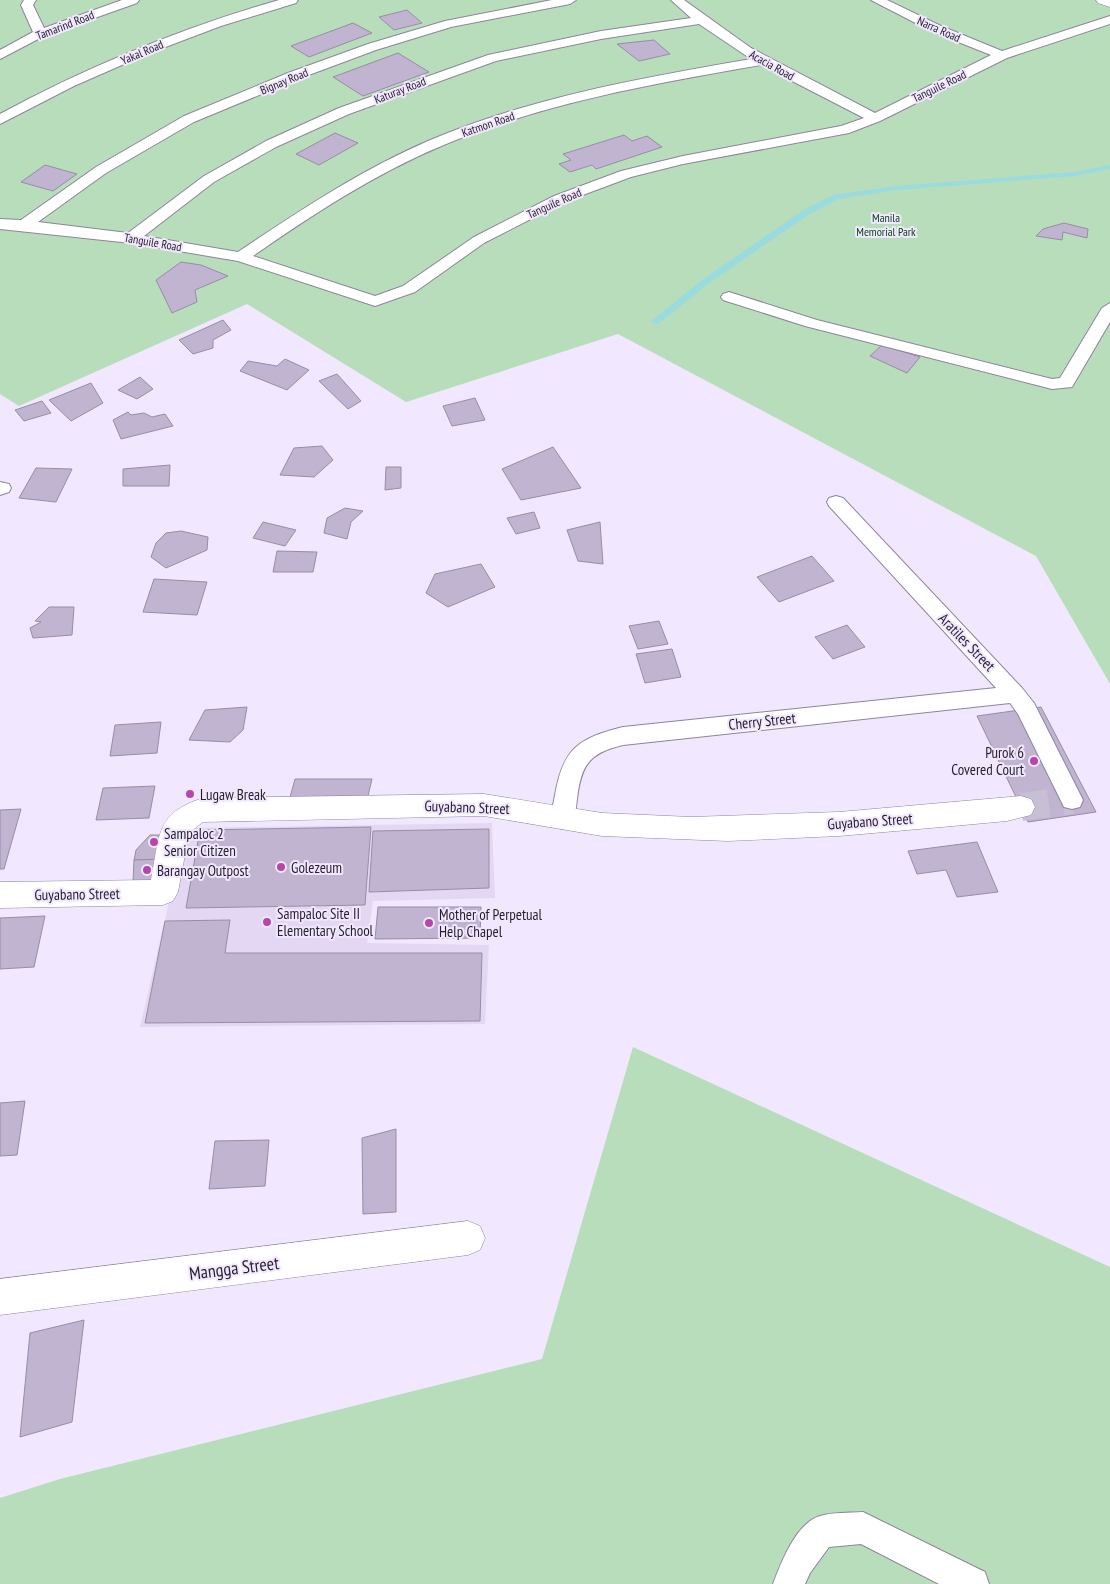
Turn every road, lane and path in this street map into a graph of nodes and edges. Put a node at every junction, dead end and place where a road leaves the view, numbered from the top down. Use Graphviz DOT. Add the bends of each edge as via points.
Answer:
graph roads {
  1 [pos="30,0"];
  2 [pos="133,0"];
  3 [pos="292,0"];
  4 [pos="570,0"];
  5 [pos="677,0"];
  6 [pos="877,0"];
  7 [pos="1103,0"];
  8 [pos="1110,3"];
  9 [pos="699,20"];
  10 [pos="1110,20"];
  11 [pos="40,33"];
  12 [pos="0,55"];
  13 [pos="1002,55"];
  14 [pos="761,61"];
  15 [pos="875,118"];
  16 [pos="0,120"];
  17 [pos="0,224"];
  18 [pos="24,225"];
  19 [pos="131,238"];
  20 [pos="241,257"];
  21 [pos="729,297"];
  22 [pos="1110,308"];
  23 [pos="836,502"];
  24 [pos="1015,694"];
  25 [pos="1072,800"];
  26 [pos="1021,807"];
  27 [pos="563,819"];
  28 [pos="0,895"];
  29 [pos="468,1238"];
  30 [pos="0,1297"];
  31 [pos="789,1584"];
  32 [pos="973,1584"];
  1 -- 11 [label="lane" via="27,5"];
  2 -- 11 [label="lane, Tamarind Road"];
  3 -- 16 [label="lane, Yakal Road" via="180,36 102,69"];
  4 -- 18 [label="lane, Bignay Road" via="449,24 372,47 293,76 189,119 101,170"];
  5 -- 9 [label="lane, Acacia Road"];
  6 -- 13 [label="lane, Narra Road" via="937,30"];
  7 -- 8 [label="street"];
  9 -- 14 [label="lane, Acacia Road"];
  9 -- 19 [label="lane, Katuray Road" via="601,35 493,58 353,108 271,144 209,179"];
  10 -- 13 [label="lane, Tanguile Road"];
  11 -- 12 [label="lane, Tamarind Road"];
  13 -- 15 [label="lane, Tanguile Road"];
  14 -- 15 [label="lane, Acacia Road"];
  14 -- 20 [label="lane, Katmon Road" via="617,86 490,122 432,144 364,178"];
  15 -- 20 [label="lane, Tanguile Road" via="844,130 626,174 559,199 479,240 410,288 375,301"];
  17 -- 18 [label="lane, Tanguile Road"];
  18 -- 19 [label="lane, Tanguile Road"];
  19 -- 20 [label="lane, Tanguile Road"];
  21 -- 22 [label="lane" via="811,322 1052,384 1066,384"];
  23 -- 24 [label="lane, Aratiles Street"];
  24 -- 25 [label="lane, Aratiles Street" via="1026,709"];
  24 -- 27 [label="lane, Cherry Street" via="623,736 596,743 572,766"];
  26 -- 27 [label="street, Guyabano Street" via="859,823 762,827 620,826"];
  27 -- 28 [label="street, Guyabano Street" via="513,808 484,806 203,810 189,814 178,826 163,892"];
  29 -- 30 [label="street, Mangga Street"];
  31 -- 32 [label="lane" via="798,1562 821,1532 863,1528"];
}
